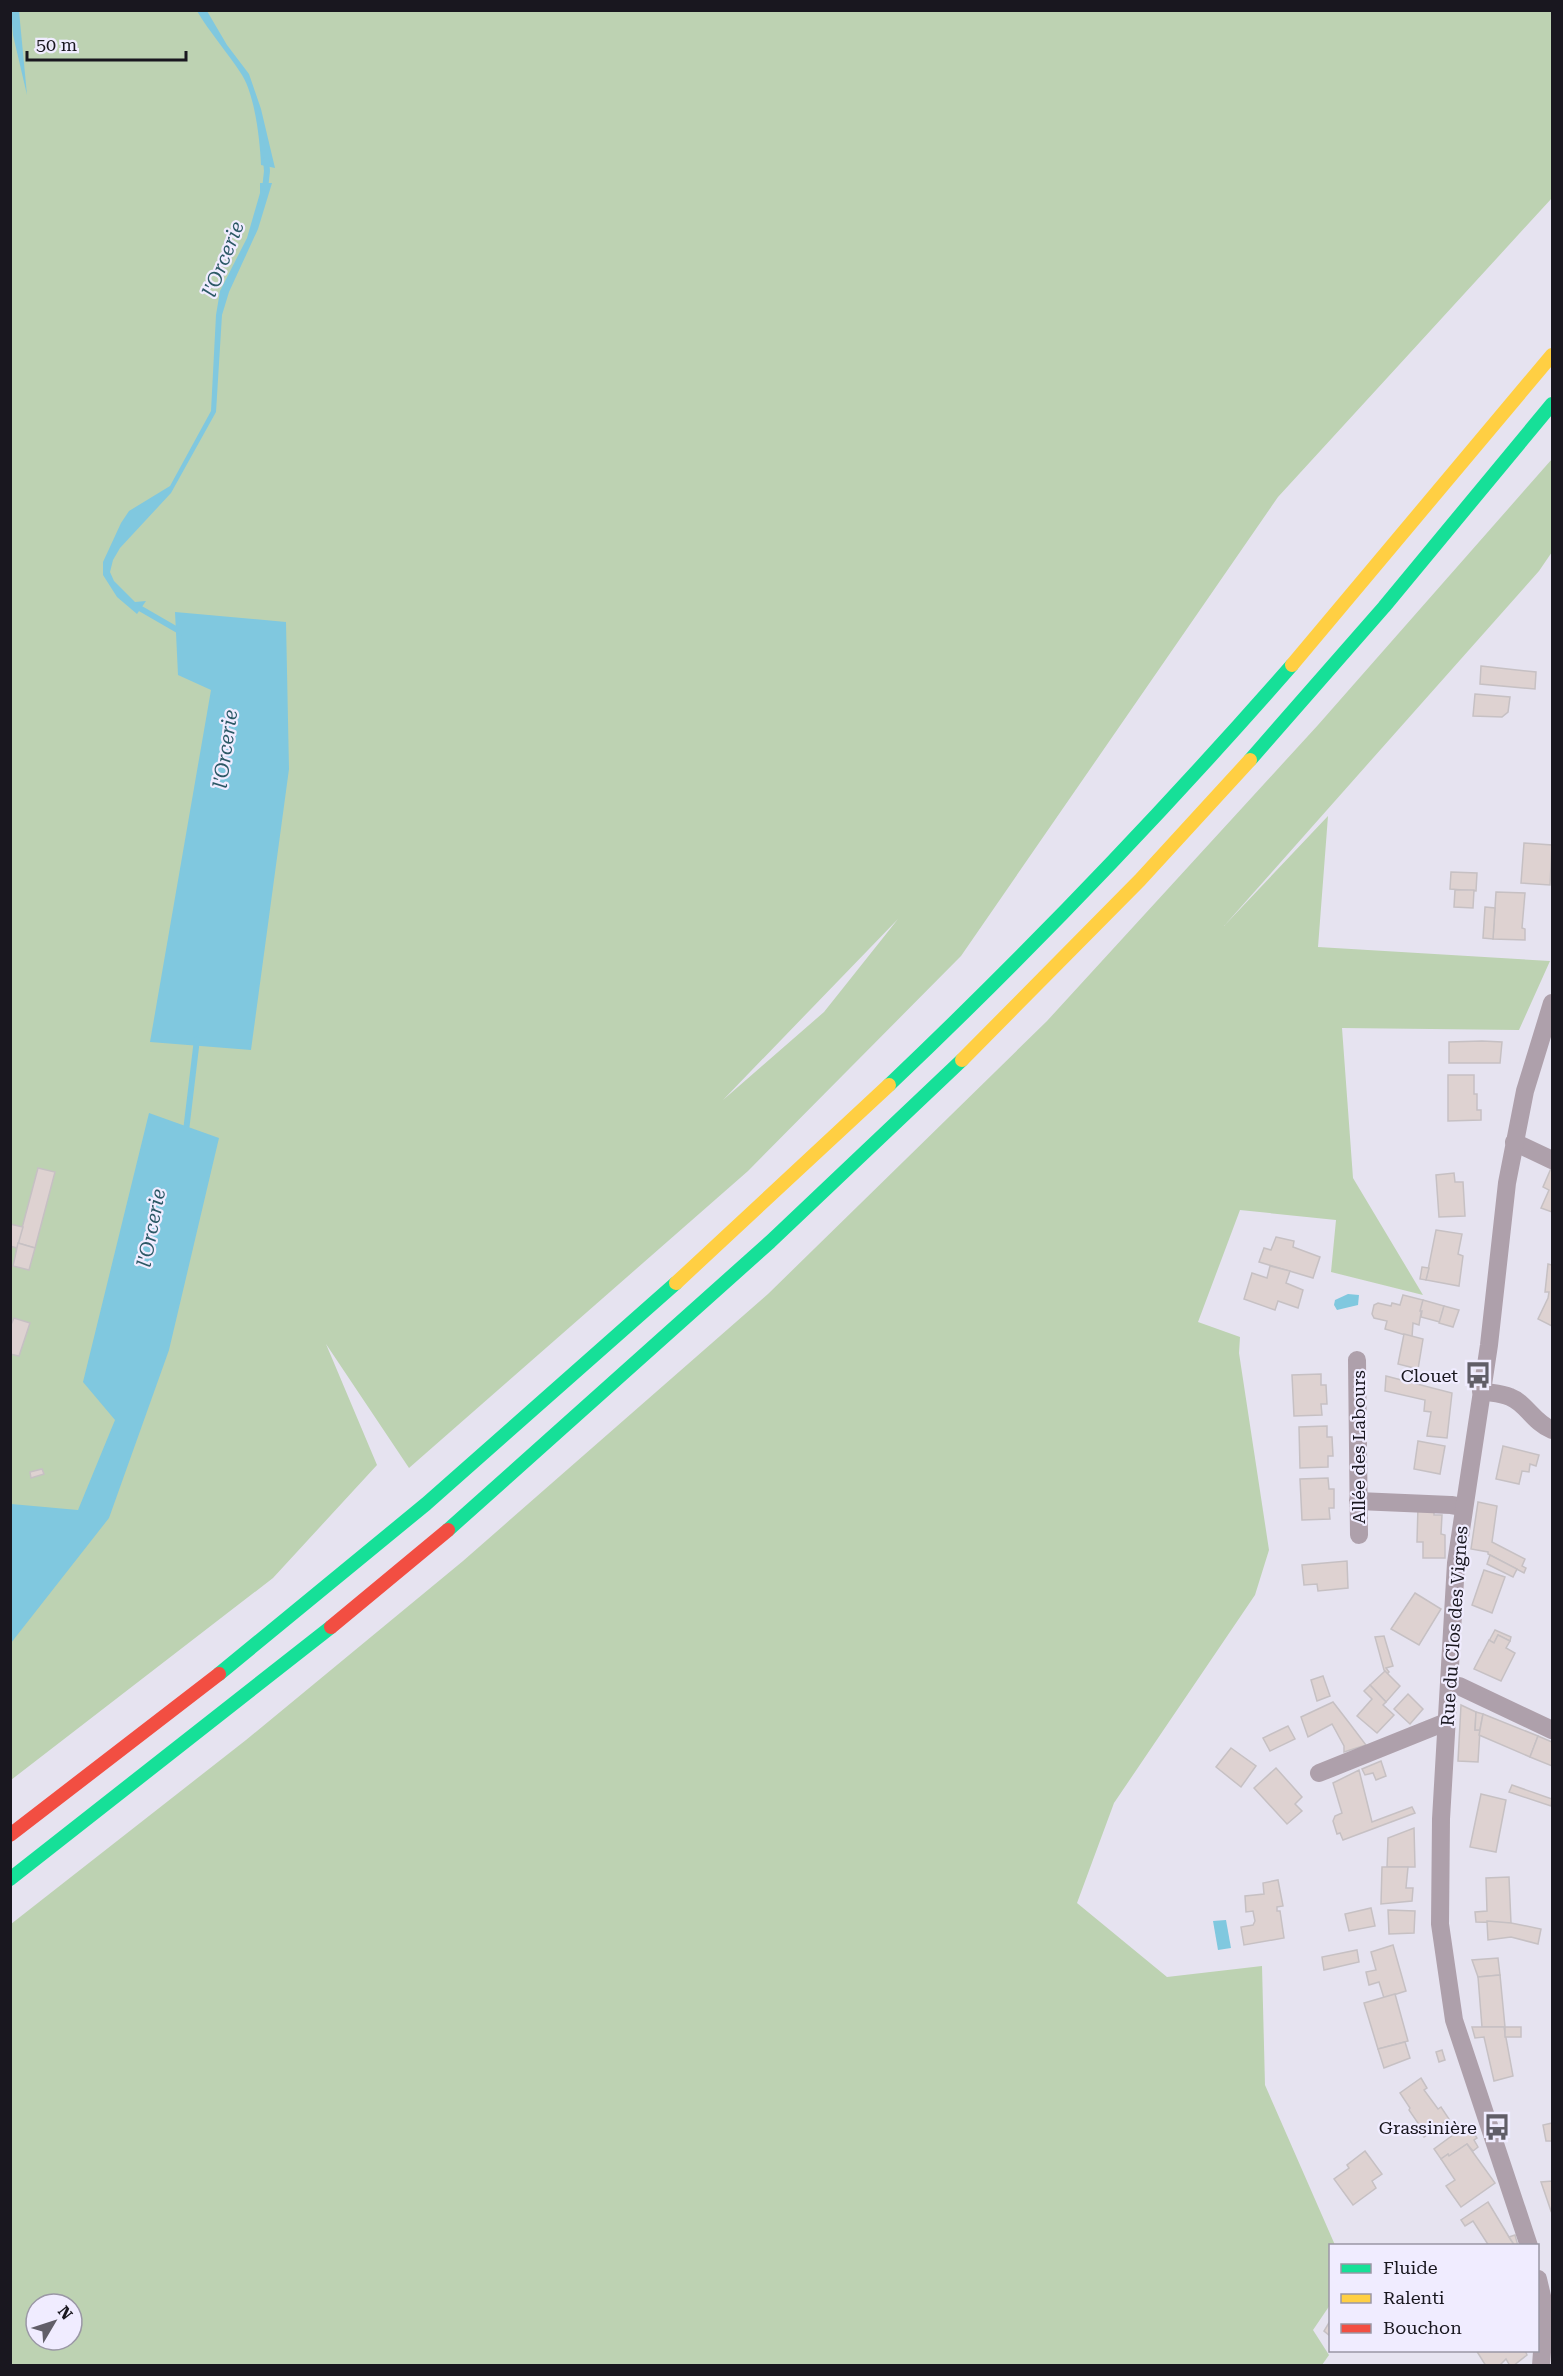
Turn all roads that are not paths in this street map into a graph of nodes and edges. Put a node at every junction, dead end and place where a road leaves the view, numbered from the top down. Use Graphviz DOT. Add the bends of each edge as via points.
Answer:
graph roads {
  1 [pos="1552,355"];
  2 [pos="1552,404"];
  3 [pos="1552,1003"];
  4 [pos="1514,1142"];
  5 [pos="1552,1160"];
  6 [pos="1357,1360"];
  7 [pos="1481,1391"];
  8 [pos="1552,1430"];
  9 [pos="1358,1501"];
  10 [pos="1463,1507"];
  11 [pos="1359,1535"];
  12 [pos="1449,1684"];
  13 [pos="1446,1722"];
  14 [pos="1552,1730"];
  15 [pos="1319,1773"];
  16 [pos="10,1835"];
  17 [pos="10,1879"];
  18 [pos="1528,2244"];
  19 [pos="1539,2282"];
  20 [pos="1549,2307"];
  21 [pos="1541,2366"];
  1 -- 16 [label="highway" via="1328,624 1166,805 1001,976 870,1104 732,1233 339,1578"];
  2 -- 17 [label="highway" via="1339,660 1209,805 1056,966 906,1113 685,1320 386,1582"];
  3 -- 4 [label="street, Rue du Clos des Vignes"];
  4 -- 5 [label="street"];
  4 -- 7 [label="street, Rue du Clos des Vignes"];
  6 -- 9 [label="street, Allée des Labours"];
  7 -- 8 [label="street" via="1511,1397"];
  7 -- 10 [label="street, Rue du Clos des Vignes"];
  9 -- 10 [label="street"];
  9 -- 11 [label="street, Allée des Labours"];
  10 -- 12 [label="street, Rue du Clos des Vignes"];
  12 -- 13 [label="street, Rue du Clos des Vignes"];
  12 -- 14 [label="street"];
  13 -- 15 [label="street"];
  13 -- 18 [label="street, Rue du Clos des Vignes" via="1440,1924 1454,2020"];
  19 -- 20 [label="street"];
  20 -- 21 [label="street"];
}
